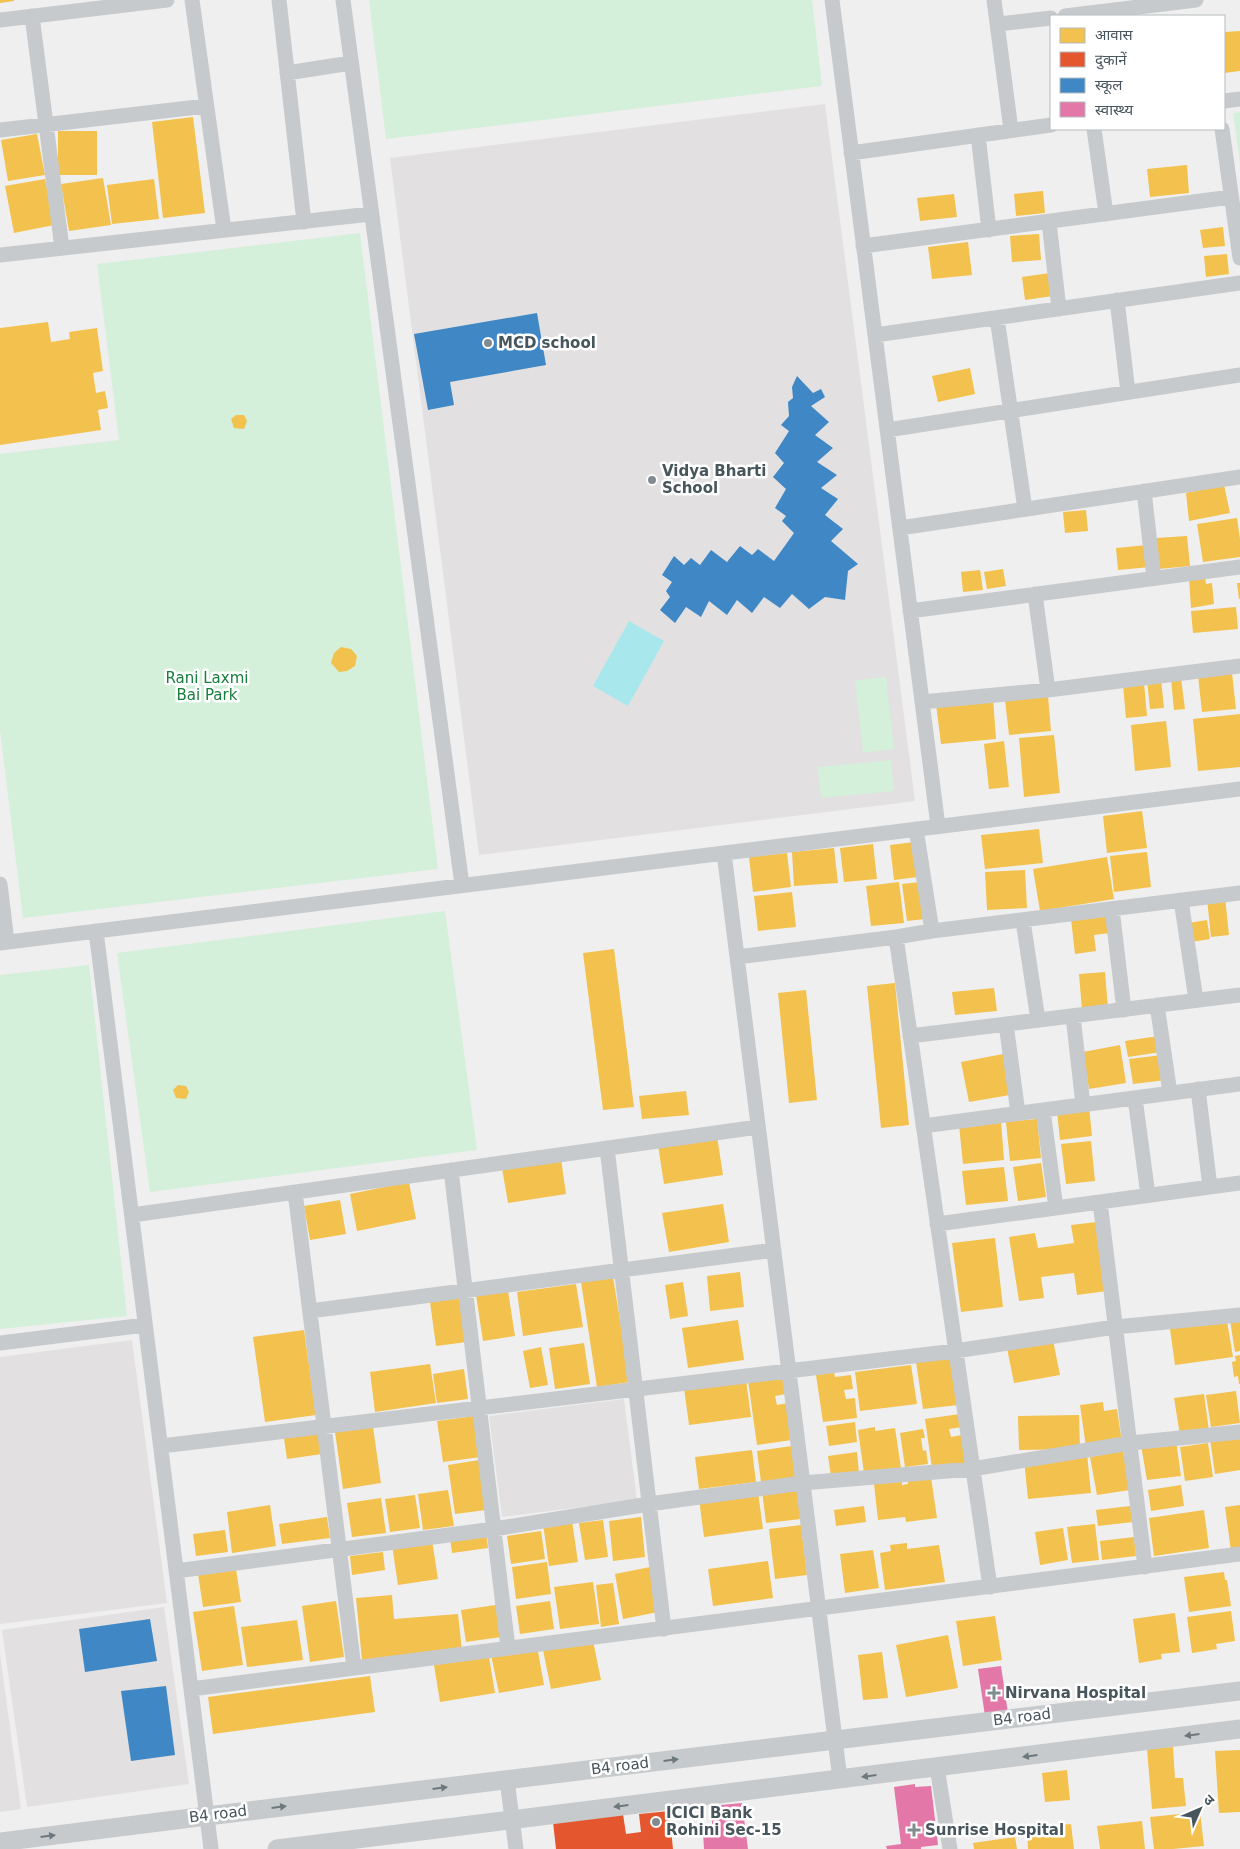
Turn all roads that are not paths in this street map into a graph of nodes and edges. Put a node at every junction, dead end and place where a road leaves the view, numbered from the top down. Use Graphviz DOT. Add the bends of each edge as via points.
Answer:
graph roads {
  1 [pos="167,0"];
  2 [pos="192,0"];
  3 [pos="279,0"];
  4 [pos="343,0"];
  5 [pos="832,0"];
  6 [pos="994,0"];
  7 [pos="1196,0"];
  8 [pos="1156,7"];
  9 [pos="1075,15"];
  10 [pos="32,16"];
  11 [pos="1050,18"];
  12 [pos="0,20"];
  13 [pos="998,24"];
  14 [pos="351,63"];
  15 [pos="287,73"];
  16 [pos="1240,99"];
  17 [pos="1225,101"];
  18 [pos="206,106"];
  19 [pos="46,125"];
  20 [pos="1050,125"];
  21 [pos="0,130"];
  22 [pos="1011,130"];
  23 [pos="1094,130"];
  24 [pos="1222,130"];
  25 [pos="978,135"];
  26 [pos="851,153"];
  27 [pos="1232,197"];
  28 [pos="371,214"];
  29 [pos="1106,214"];
  30 [pos="304,222"];
  31 [pos="1049,222"];
  32 [pos="224,230"];
  33 [pos="989,230"];
  34 [pos="864,246"];
  35 [pos="62,248"];
  36 [pos="0,255"];
  37 [pos="1240,258"];
  38 [pos="1240,283"];
  39 [pos="1117,300"];
  40 [pos="1059,309"];
  41 [pos="997,318"];
  42 [pos="875,335"];
  43 [pos="1240,375"];
  44 [pos="1128,392"];
  45 [pos="1011,410"];
  46 [pos="887,430"];
  47 [pos="1240,477"];
  48 [pos="1144,491"];
  49 [pos="1025,509"];
  50 [pos="900,528"];
  51 [pos="1240,566"];
  52 [pos="1154,578"];
  53 [pos="1035,594"];
  54 [pos="910,611"];
  55 [pos="1240,666"];
  56 [pos="1048,690"];
  57 [pos="922,702"];
  58 [pos="1240,789"];
  59 [pos="938,826"];
  60 [pos="916,829"];
  61 [pos="724,853"];
  62 [pos="0,884"];
  63 [pos="462,885"];
  64 [pos="1240,893"];
  65 [pos="1180,900"];
  66 [pos="1112,910"];
  67 [pos="1023,921"];
  68 [pos="96,931"];
  69 [pos="932,931"];
  70 [pos="896,937"];
  71 [pos="4,942"];
  72 [pos="737,957"];
  73 [pos="1240,995"];
  74 [pos="1196,1000"];
  75 [pos="1157,1005"];
  76 [pos="1124,1010"];
  77 [pos="1073,1016"];
  78 [pos="1038,1020"];
  79 [pos="1006,1024"];
  80 [pos="910,1036"];
  81 [pos="1240,1084"];
  82 [pos="1198,1090"];
  83 [pos="1170,1093"];
  84 [pos="1135,1098"];
  85 [pos="1083,1105"];
  86 [pos="1044,1110"];
  87 [pos="1018,1113"];
  88 [pos="923,1126"];
  89 [pos="758,1127"];
  90 [pos="607,1148"];
  91 [pos="451,1170"];
  92 [pos="1240,1183"];
  93 [pos="1210,1187"];
  94 [pos="295,1192"];
  95 [pos="1148,1195"];
  96 [pos="1100,1202"];
  97 [pos="1056,1208"];
  98 [pos="132,1215"];
  99 [pos="936,1224"];
  100 [pos="774,1250"];
  101 [pos="622,1270"];
  102 [pos="465,1290"];
  103 [pos="310,1311"];
  104 [pos="1240,1315"];
  105 [pos="146,1325"];
  106 [pos="1115,1327"];
  107 [pos="0,1343"];
  108 [pos="955,1351"];
  109 [pos="789,1371"];
  110 [pos="636,1389"];
  111 [pos="480,1408"];
  112 [pos="324,1427"];
  113 [pos="1240,1432"];
  114 [pos="1130,1443"];
  115 [pos="161,1446"];
  116 [pos="972,1469"];
  117 [pos="802,1483"];
  118 [pos="649,1504"];
  119 [pos="494,1529"];
  120 [pos="339,1550"];
  121 [pos="1240,1554"];
  122 [pos="1145,1566"];
  123 [pos="176,1571"];
  124 [pos="990,1587"];
  125 [pos="819,1609"];
  126 [pos="664,1629"];
  127 [pos="508,1648"];
  128 [pos="354,1668"];
  129 [pos="191,1689"];
  130 [pos="1240,1691"];
  131 [pos="1240,1729"];
  132 [pos="835,1740"];
  133 [pos="937,1767"];
  134 [pos="840,1779"];
  135 [pos="506,1780"];
  136 [pos="207,1816"];
  137 [pos="512,1820"];
  138 [pos="0,1842"];
  139 [pos="358,1844"];
  140 [pos="211,1849"];
  141 [pos="277,1849"];
  142 [pos="516,1849"];
  143 [pos="950,1849"];
  1 -- 10 [label="street"];
  2 -- 18 [label="street"];
  3 -- 15 [label="street"];
  4 -- 14 [label="street"];
  5 -- 26 [label="street"];
  6 -- 13 [label="street"];
  7 -- 8 [label="street"];
  8 -- 9 [label="street"];
  10 -- 12 [label="street"];
  10 -- 19 [label="street"];
  11 -- 13 [label="street"];
  13 -- 22 [label="street"];
  14 -- 15 [label="street"];
  14 -- 28 [label="street"];
  15 -- 30 [label="street"];
  16 -- 17 [label="street"];
  18 -- 19 [label="street"];
  18 -- 32 [label="street"];
  19 -- 21 [label="street"];
  19 -- 35 [label="street"];
  20 -- 22 [label="street"];
  22 -- 25 [label="street"];
  23 -- 29 [label="street"];
  24 -- 27 [label="street"];
  25 -- 26 [label="street"];
  25 -- 33 [label="street"];
  26 -- 34 [label="street"];
  27 -- 29 [label="street"];
  27 -- 37 [label="street"];
  28 -- 30 [label="street"];
  28 -- 63 [label="street"];
  29 -- 31 [label="street"];
  30 -- 32 [label="street"];
  31 -- 33 [label="street"];
  31 -- 40 [label="street"];
  32 -- 35 [label="street"];
  33 -- 34 [label="street"];
  34 -- 42 [label="street"];
  35 -- 36 [label="street"];
  38 -- 39 [label="street"];
  39 -- 40 [label="street"];
  39 -- 44 [label="street"];
  40 -- 41 [label="street"];
  41 -- 42 [label="street"];
  41 -- 45 [label="street"];
  42 -- 46 [label="street"];
  43 -- 44 [label="street"];
  44 -- 45 [label="street"];
  45 -- 46 [label="street"];
  45 -- 49 [label="street"];
  46 -- 50 [label="street"];
  47 -- 48 [label="street"];
  48 -- 49 [label="street"];
  48 -- 52 [label="street"];
  49 -- 50 [label="street"];
  50 -- 54 [label="street"];
  51 -- 52 [label="street"];
  52 -- 53 [label="street"];
  53 -- 54 [label="street"];
  53 -- 56 [label="street"];
  54 -- 57 [label="street"];
  55 -- 56 [label="street"];
  56 -- 57 [label="street"];
  57 -- 59 [label="street"];
  58 -- 59 [label="street"];
  59 -- 60 [label="street"];
  60 -- 61 [label="street"];
  60 -- 69 [label="street"];
  61 -- 63 [label="street"];
  61 -- 72 [label="street"];
  62 -- 71 [label="street"];
  63 -- 68 [label="street"];
  64 -- 65 [label="street"];
  65 -- 66 [label="street"];
  65 -- 74 [label="street"];
  66 -- 67 [label="street"];
  66 -- 76 [label="street"];
  67 -- 69 [label="street"];
  67 -- 78 [label="street"];
  68 -- 71 [label="street"];
  68 -- 98 [label="street"];
  69 -- 70 [label="street"];
  70 -- 72 [label="street"];
  70 -- 80 [label="street"];
  72 -- 89 [label="street"];
  73 -- 74 [label="street"];
  74 -- 75 [label="street"];
  75 -- 76 [label="street"];
  75 -- 83 [label="street"];
  76 -- 77 [label="street"];
  77 -- 78 [label="street"];
  77 -- 85 [label="street"];
  78 -- 79 [label="street"];
  79 -- 80 [label="street"];
  79 -- 87 [label="street"];
  80 -- 88 [label="street"];
  81 -- 82 [label="street"];
  82 -- 83 [label="street"];
  82 -- 93 [label="street"];
  83 -- 84 [label="street"];
  84 -- 85 [label="street"];
  84 -- 95 [label="street"];
  85 -- 86 [label="street"];
  86 -- 87 [label="street"];
  86 -- 97 [label="street"];
  87 -- 88 [label="street"];
  88 -- 99 [label="street"];
  89 -- 90 [label="street"];
  89 -- 100 [label="street"];
  90 -- 91 [label="street"];
  90 -- 101 [label="street"];
  91 -- 94 [label="street"];
  91 -- 102 [label="street"];
  92 -- 93 [label="street"];
  93 -- 95 [label="street"];
  94 -- 98 [label="street"];
  94 -- 103 [label="street"];
  95 -- 96 [label="street"];
  96 -- 97 [label="street"];
  96 -- 106 [label="street"];
  97 -- 99 [label="street"];
  98 -- 105 [label="street"];
  99 -- 108 [label="street"];
  100 -- 101 [label="street"];
  100 -- 109 [label="street"];
  101 -- 102 [label="street"];
  101 -- 110 [label="street"];
  102 -- 103 [label="street"];
  102 -- 111 [label="street"];
  103 -- 112 [label="street"];
  104 -- 106 [label="street"];
  105 -- 107 [label="street"];
  105 -- 115 [label="street"];
  106 -- 108 [label="street"];
  106 -- 114 [label="street"];
  108 -- 109 [label="street"];
  108 -- 116 [label="street"];
  109 -- 110 [label="street"];
  109 -- 117 [label="street"];
  110 -- 111 [label="street"];
  110 -- 118 [label="street"];
  111 -- 112 [label="street"];
  111 -- 119 [label="street"];
  112 -- 115 [label="street"];
  112 -- 120 [label="street"];
  113 -- 114 [label="street"];
  114 -- 116 [label="street"];
  114 -- 122 [label="street"];
  115 -- 123 [label="street"];
  116 -- 117 [label="street"];
  116 -- 124 [label="street"];
  117 -- 118 [label="street"];
  117 -- 125 [label="street"];
  118 -- 119 [label="street"];
  118 -- 126 [label="street"];
  119 -- 120 [label="street"];
  119 -- 127 [label="street"];
  120 -- 123 [label="street"];
  120 -- 128 [label="street"];
  121 -- 122 [label="street"];
  122 -- 124 [label="street"];
  123 -- 129 [label="street"];
  124 -- 125 [label="street"];
  125 -- 126 [label="street"];
  125 -- 132 [label="street"];
  126 -- 127 [label="street"];
  127 -- 128 [label="street"];
  128 -- 129 [label="street"];
  129 -- 136 [label="street"];
  130 -- 132 [label="street, B4 road"];
  131 -- 133 [label="street, one-way"];
  132 -- 134 [label="street"];
  135 -- 132 [label="street, B4 road, one-way"];
  133 -- 134 [label="street, one-way"];
  133 -- 143 [label="street"];
  134 -- 137 [label="street, one-way"];
  136 -- 135 [label="street, B4 road, one-way"];
  135 -- 137 [label="street"];
  138 -- 136 [label="street, B4 road, one-way"];
  136 -- 140 [label="street"];
  137 -- 139 [label="street"];
  137 -- 142 [label="street"];
  139 -- 141 [label="street"];
}
